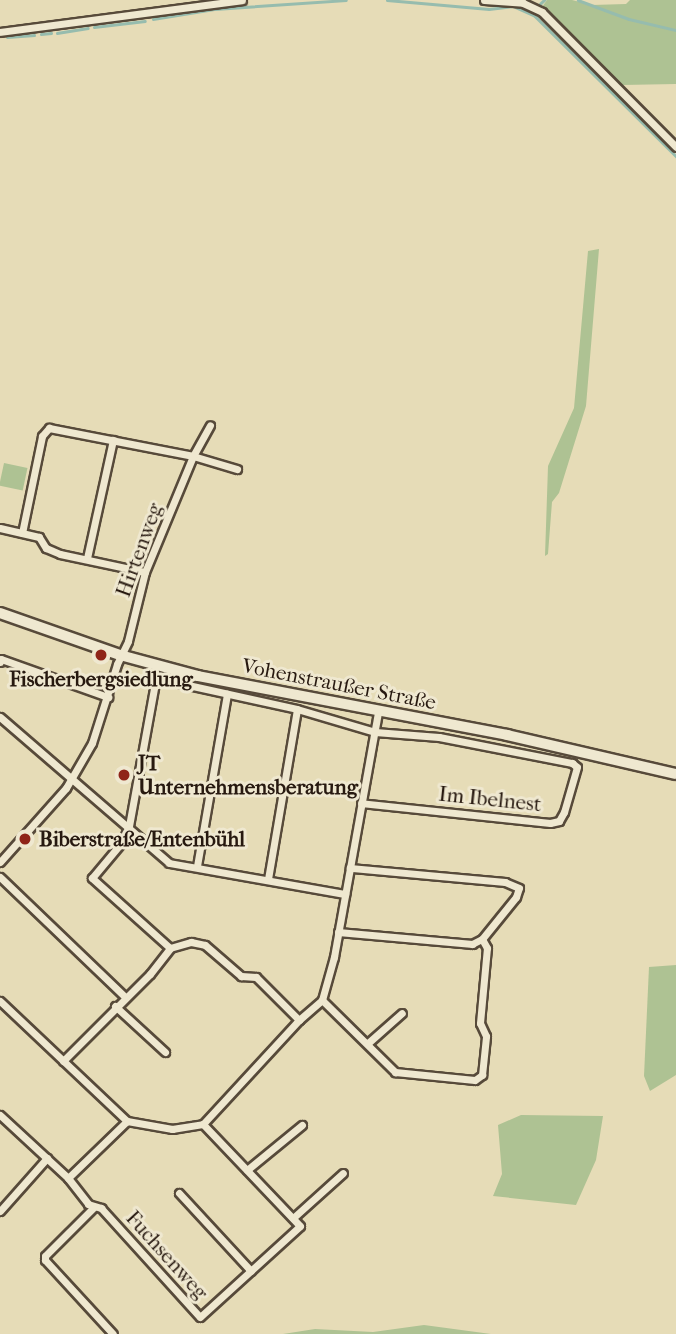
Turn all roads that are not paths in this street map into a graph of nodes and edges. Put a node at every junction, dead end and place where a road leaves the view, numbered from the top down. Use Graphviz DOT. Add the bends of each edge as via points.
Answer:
graph roads {
  1 [pos="242,0"];
  2 [pos="484,0"];
  3 [pos="525,1"];
  4 [pos="0,32"];
  5 [pos="676,146"];
  6 [pos="210,425"];
  7 [pos="113,440"];
  8 [pos="193,456"];
  9 [pos="237,469"];
  10 [pos="0,528"];
  11 [pos="22,533"];
  12 [pos="87,558"];
  13 [pos="145,572"];
  14 [pos="0,613"];
  15 [pos="120,655"];
  16 [pos="0,662"];
  17 [pos="227,694"];
  18 [pos="108,697"];
  19 [pos="297,709"];
  20 [pos="378,712"];
  21 [pos="0,718"];
  22 [pos="374,732"];
  23 [pos="577,767"];
  24 [pos="676,774"];
  25 [pos="73,777"];
  26 [pos="361,803"];
  27 [pos="129,826"];
  28 [pos="0,862"];
  29 [pos="197,866"];
  30 [pos="350,868"];
  31 [pos="0,877"];
  32 [pos="268,879"];
  33 [pos="345,894"];
  34 [pos="338,932"];
  35 [pos="482,939"];
  36 [pos="170,948"];
  37 [pos="125,997"];
  38 [pos="322,1000"];
  39 [pos="0,1001"];
  40 [pos="115,1006"];
  41 [pos="402,1013"];
  42 [pos="299,1020"];
  43 [pos="368,1043"];
  44 [pos="165,1052"];
  45 [pos="62,1061"];
  46 [pos="0,1115"];
  47 [pos="127,1121"];
  48 [pos="203,1124"];
  49 [pos="302,1125"];
  50 [pos="47,1158"];
  51 [pos="247,1170"];
  52 [pos="343,1173"];
  53 [pos="68,1178"];
  54 [pos="179,1193"];
  55 [pos="94,1207"];
  56 [pos="0,1211"];
  57 [pos="293,1219"];
  58 [pos="251,1271"];
  59 [pos="113,1334"];
  1 -- 4 [label="street"];
  2 -- 3 [label="street"];
  3 -- 5 [label="street" via="542,12"];
  6 -- 8 [label="street, Hirtenweg"];
  7 -- 8 [label="street"];
  7 -- 11 [label="street" via="55,427 46,431"];
  7 -- 12 [label="street"];
  8 -- 9 [label="street"];
  8 -- 13 [label="street, Hirtenweg"];
  10 -- 11 [label="street"];
  11 -- 12 [label="street" via="39,537 46,548 61,554"];
  12 -- 13 [label="street"];
  13 -- 15 [label="street, Hirtenweg" via="128,641"];
  14 -- 15 [label="main road, Vohenstraußer Straße"];
  15 -- 18 [label="street, Hirtenweg"];
  15 -- 20 [label="main road, Vohenstraußer Straße" via="198,676"];
  16 -- 18 [label="street"];
  17 -- 19 [label="street, Vohenstraußer Straße"];
  17 -- 27 [label="street, Vohenstraußer Straße" via="156,678"];
  17 -- 29 [label="street"];
  18 -- 25 [label="street, Hirtenweg" via="92,743"];
  19 -- 22 [label="street, Vohenstraußer Straße"];
  19 -- 32 [label="street"];
  20 -- 22 [label="street"];
  20 -- 24 [label="main road, Vohenstraußer Straße"];
  21 -- 25 [label="street"];
  22 -- 23 [label="street, Vohenstraußer Straße" via="439,737"];
  22 -- 26 [label="street"];
  23 -- 26 [label="street, Im Ibelnest" via="558,821"];
  25 -- 27 [label="street"];
  25 -- 28 [label="street, Hirtenweg"];
  26 -- 30 [label="street"];
  27 -- 29 [label="street" via="169,863"];
  27 -- 36 [label="street" via="122,842 92,878"];
  29 -- 32 [label="street"];
  30 -- 33 [label="street"];
  30 -- 35 [label="street" via="505,882 519,888"];
  31 -- 37 [label="street"];
  32 -- 33 [label="street"];
  33 -- 34 [label="street"];
  34 -- 35 [label="street" via="472,944"];
  34 -- 38 [label="street"];
  35 -- 43 [label="street" via="488,948 480,1023 486,1036 482,1076 475,1080 396,1072"];
  36 -- 37 [label="street"];
  36 -- 42 [label="street" via="191,942 205,945 241,976 256,976"];
  37 -- 40 [label="street"];
  38 -- 42 [label="street"];
  38 -- 43 [label="street"];
  39 -- 45 [label="street"];
  40 -- 44 [label="street"];
  40 -- 45 [label="street"];
  41 -- 43 [label="street"];
  42 -- 48 [label="street"];
  45 -- 47 [label="street"];
  46 -- 50 [label="street, Fuchsenweg"];
  47 -- 48 [label="street" via="172,1129"];
  47 -- 53 [label="street"];
  48 -- 51 [label="street"];
  49 -- 51 [label="street"];
  50 -- 53 [label="street, Fuchsenweg"];
  50 -- 56 [label="street"];
  51 -- 57 [label="street"];
  52 -- 57 [label="street"];
  53 -- 55 [label="street, Fuchsenweg"];
  54 -- 58 [label="street"];
  55 -- 58 [label="street, Fuchsenweg" via="101,1208 201,1317"];
  55 -- 59 [label="street" via="45,1260"];
  57 -- 58 [label="street, Fuchsenweg" via="300,1226"];
}
